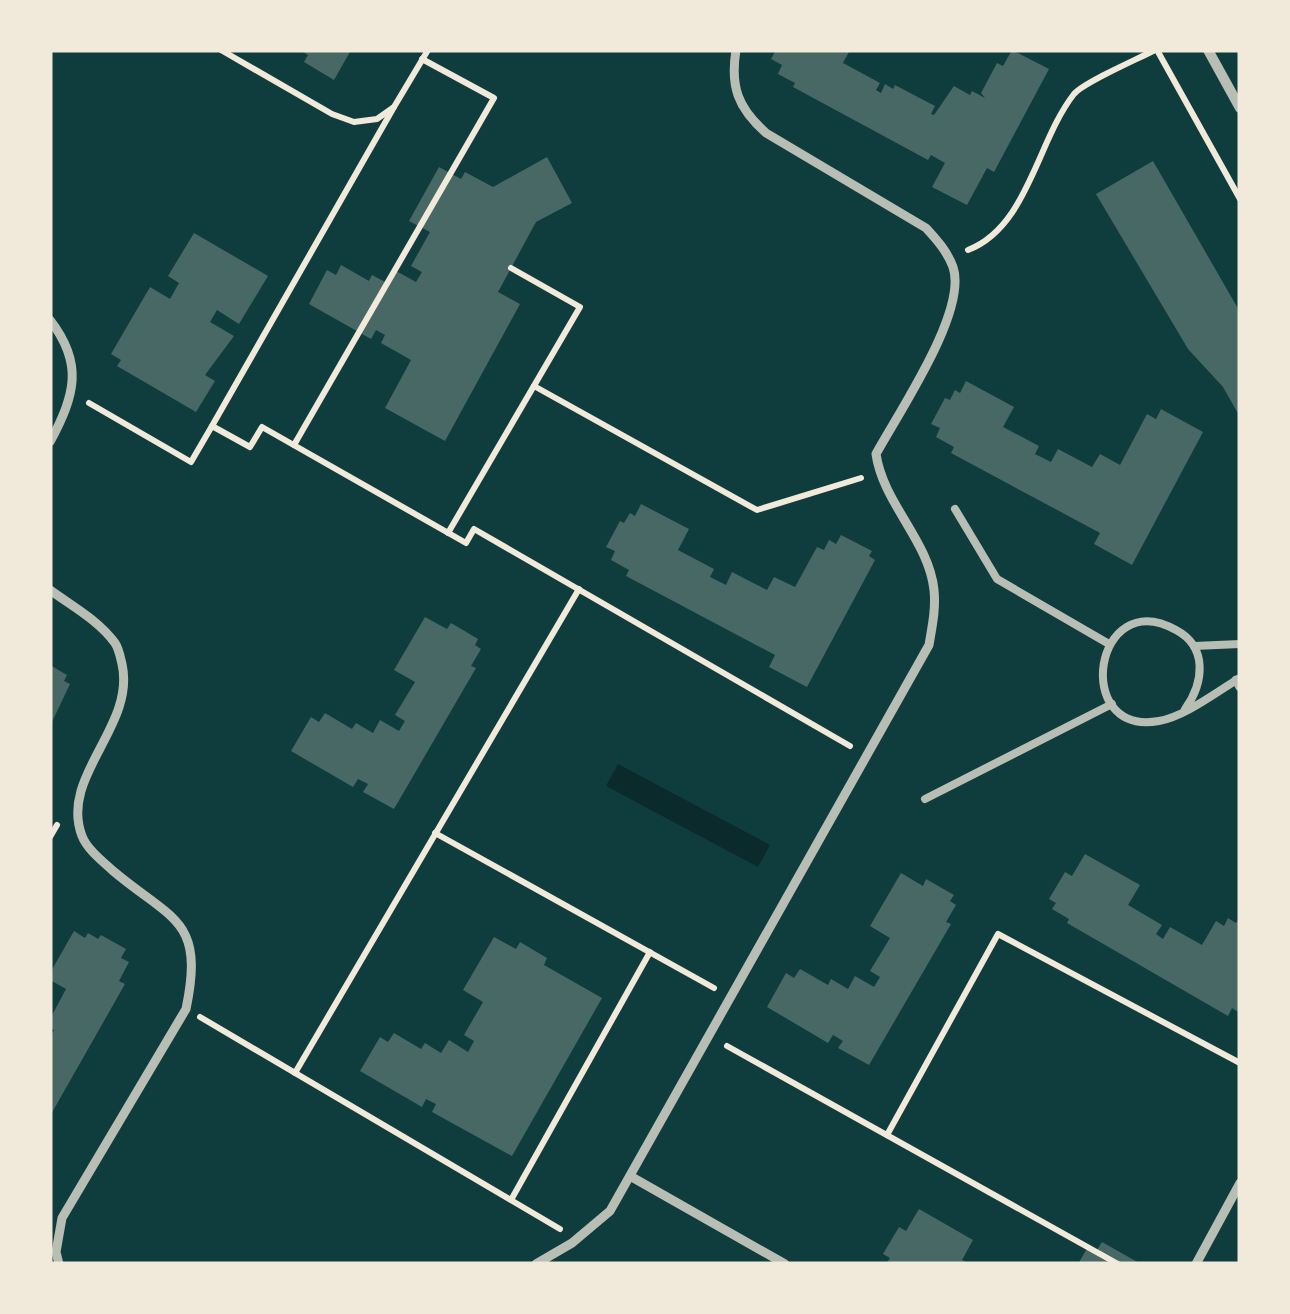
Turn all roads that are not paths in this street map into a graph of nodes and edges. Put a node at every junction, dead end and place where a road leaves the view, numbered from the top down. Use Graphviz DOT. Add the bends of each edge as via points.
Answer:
graph roads {
  1 [pos="736,50"];
  2 [pos="1208,50"];
  3 [pos="1240,108"];
  4 [pos="50,320"];
  5 [pos="50,442"];
  6 [pos="956,510"];
  7 [pos="50,590"];
  8 [pos="1109,644"];
  9 [pos="1240,644"];
  10 [pos="1194,646"];
  11 [pos="1239,682"];
  12 [pos="1112,704"];
  13 [pos="1186,709"];
  14 [pos="926,800"];
  15 [pos="630,1176"];
  16 [pos="1240,1183"];
  17 [pos="59,1264"];
  18 [pos="536,1264"];
  19 [pos="785,1264"];
  20 [pos="1196,1264"];
  1 -- 15 [label="street" via="736,99 748,117 926,228 954,269 948,321 876,454 934,586 934,617 928,645"];
  2 -- 3 [label="street"];
  4 -- 5 [label="street" via="68,343 74,377 68,409"];
  6 -- 8 [label="lane" via="997,579"];
  7 -- 17 [label="street" via="118,646 125,678 120,713 84,781 82,837 100,860 173,914 189,942 194,972 186,1009 62,1218"];
  8 -- 10 [label="lane" via="1150,622 1182,633"];
  8 -- 12 [label="lane" via="1100,675"];
  9 -- 10 [label="lane"];
  10 -- 13 [label="lane" via="1200,679"];
  11 -- 13 [label="lane"];
  12 -- 13 [label="lane" via="1138,721 1171,718"];
  12 -- 14 [label="lane"];
  15 -- 18 [label="street" via="610,1211"];
  15 -- 19 [label="street"];
  16 -- 20 [label="street"];
}
